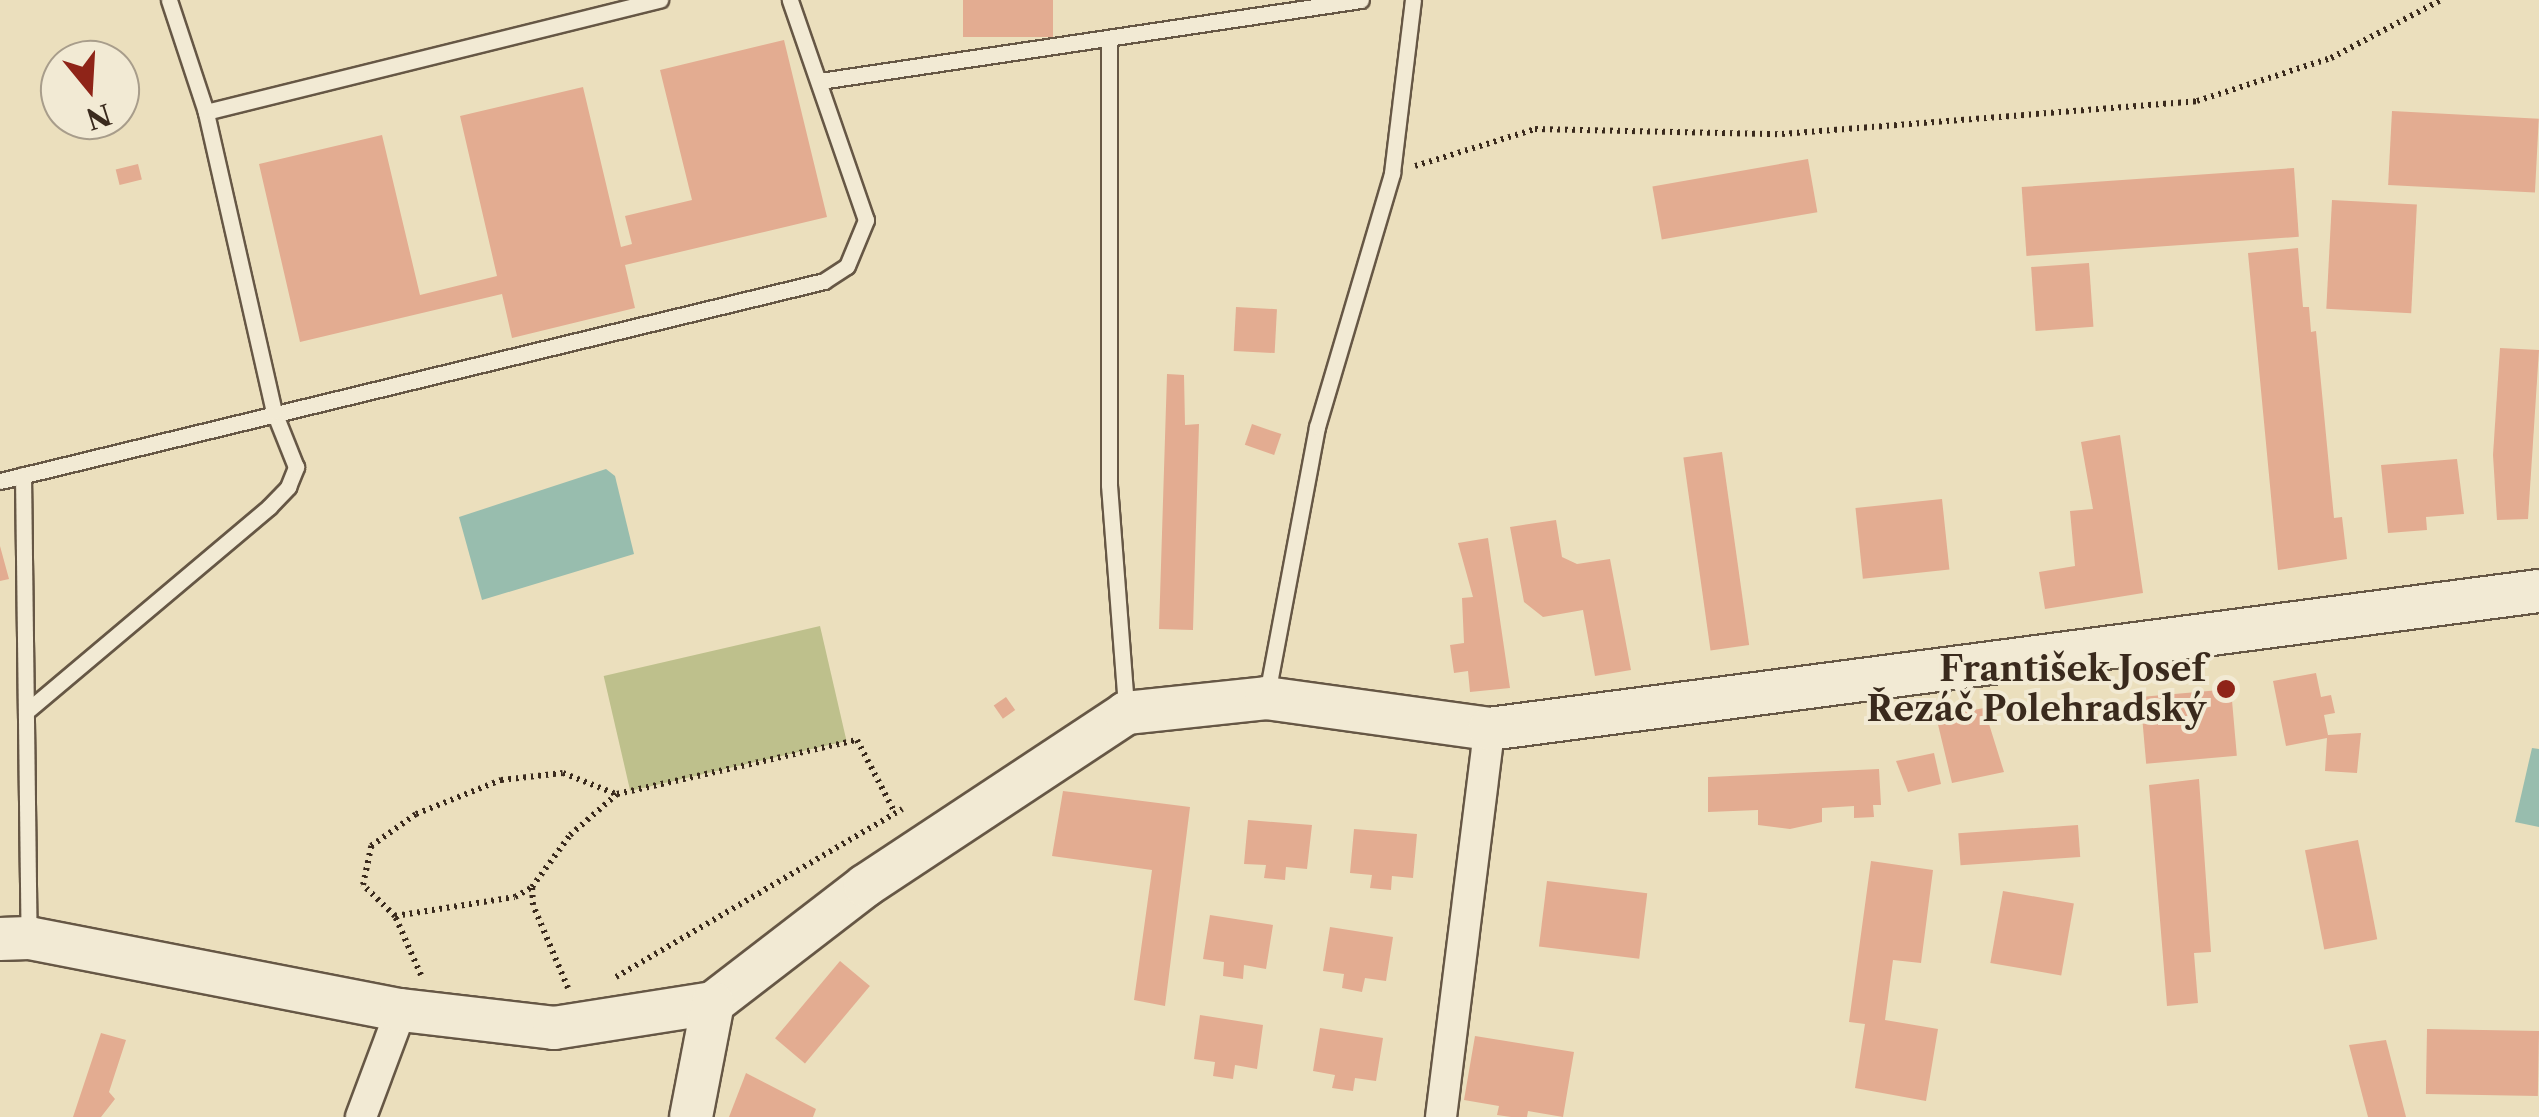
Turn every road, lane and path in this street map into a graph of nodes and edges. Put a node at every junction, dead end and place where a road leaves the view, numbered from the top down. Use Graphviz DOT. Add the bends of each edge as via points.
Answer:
graph roads {
  1 [pos="169,0"];
  2 [pos="660,0"];
  3 [pos="790,0"];
  4 [pos="1361,0"];
  5 [pos="1413,0"];
  6 [pos="2441,0"];
  7 [pos="1108,38"];
  8 [pos="820,81"];
  9 [pos="206,112"];
  10 [pos="1392,173"];
  11 [pos="274,412"];
  12 [pos="23,475"];
  13 [pos="0,481"];
  14 [pos="2539,591"];
  15 [pos="1266,698"];
  16 [pos="27,711"];
  17 [pos="1126,713"];
  18 [pos="1490,729"];
  19 [pos="617,794"];
  20 [pos="911,804"];
  21 [pos="895,813"];
  22 [pos="532,887"];
  23 [pos="395,916"];
  24 [pos="14,938"];
  25 [pos="611,980"];
  26 [pos="402,994"];
  27 [pos="572,1002"];
  28 [pos="714,1002"];
  29 [pos="361,1117"];
  30 [pos="691,1117"];
  31 [pos="1441,1117"];
  1 -- 9 [label="lane"];
  2 -- 9 [label="lane"];
  3 -- 8 [label="lane"];
  4 -- 7 [label="lane"];
  5 -- 10 [label="lane"];
  6 -- 10 [label="path" via="2331,58 2197,102 1782,134 1535,129"];
  7 -- 8 [label="lane"];
  7 -- 17 [label="lane" via="1109,485"];
  8 -- 11 [label="lane" via="866,220 847,266 824,281"];
  9 -- 11 [label="lane"];
  10 -- 15 [label="lane" via="1317,427"];
  11 -- 12 [label="lane"];
  11 -- 16 [label="lane" via="296,467 288,487"];
  12 -- 13 [label="lane"];
  12 -- 16 [label="lane"];
  14 -- 18 [label="street"];
  15 -- 17 [label="street"];
  15 -- 18 [label="street"];
  16 -- 24 [label="lane"];
  17 -- 28 [label="street" via="865,886"];
  18 -- 31 [label="street"];
  19 -- 21 [label="path" via="857,740"];
  19 -- 22 [label="path" via="570,835"];
  19 -- 23 [label="path" via="563,773 538,774 501,780 416,814 371,846 363,861 363,885"];
  20 -- 21 [label="path"];
  21 -- 25 [label="path"];
  22 -- 23 [label="path" via="515,898"];
  22 -- 27 [label="path"];
  23 -- 26 [label="path" via="423,981"];
  24 -- 26 [label="street"];
  26 -- 28 [label="street" via="554,1028"];
  26 -- 29 [label="street"];
  28 -- 30 [label="street"];
}
